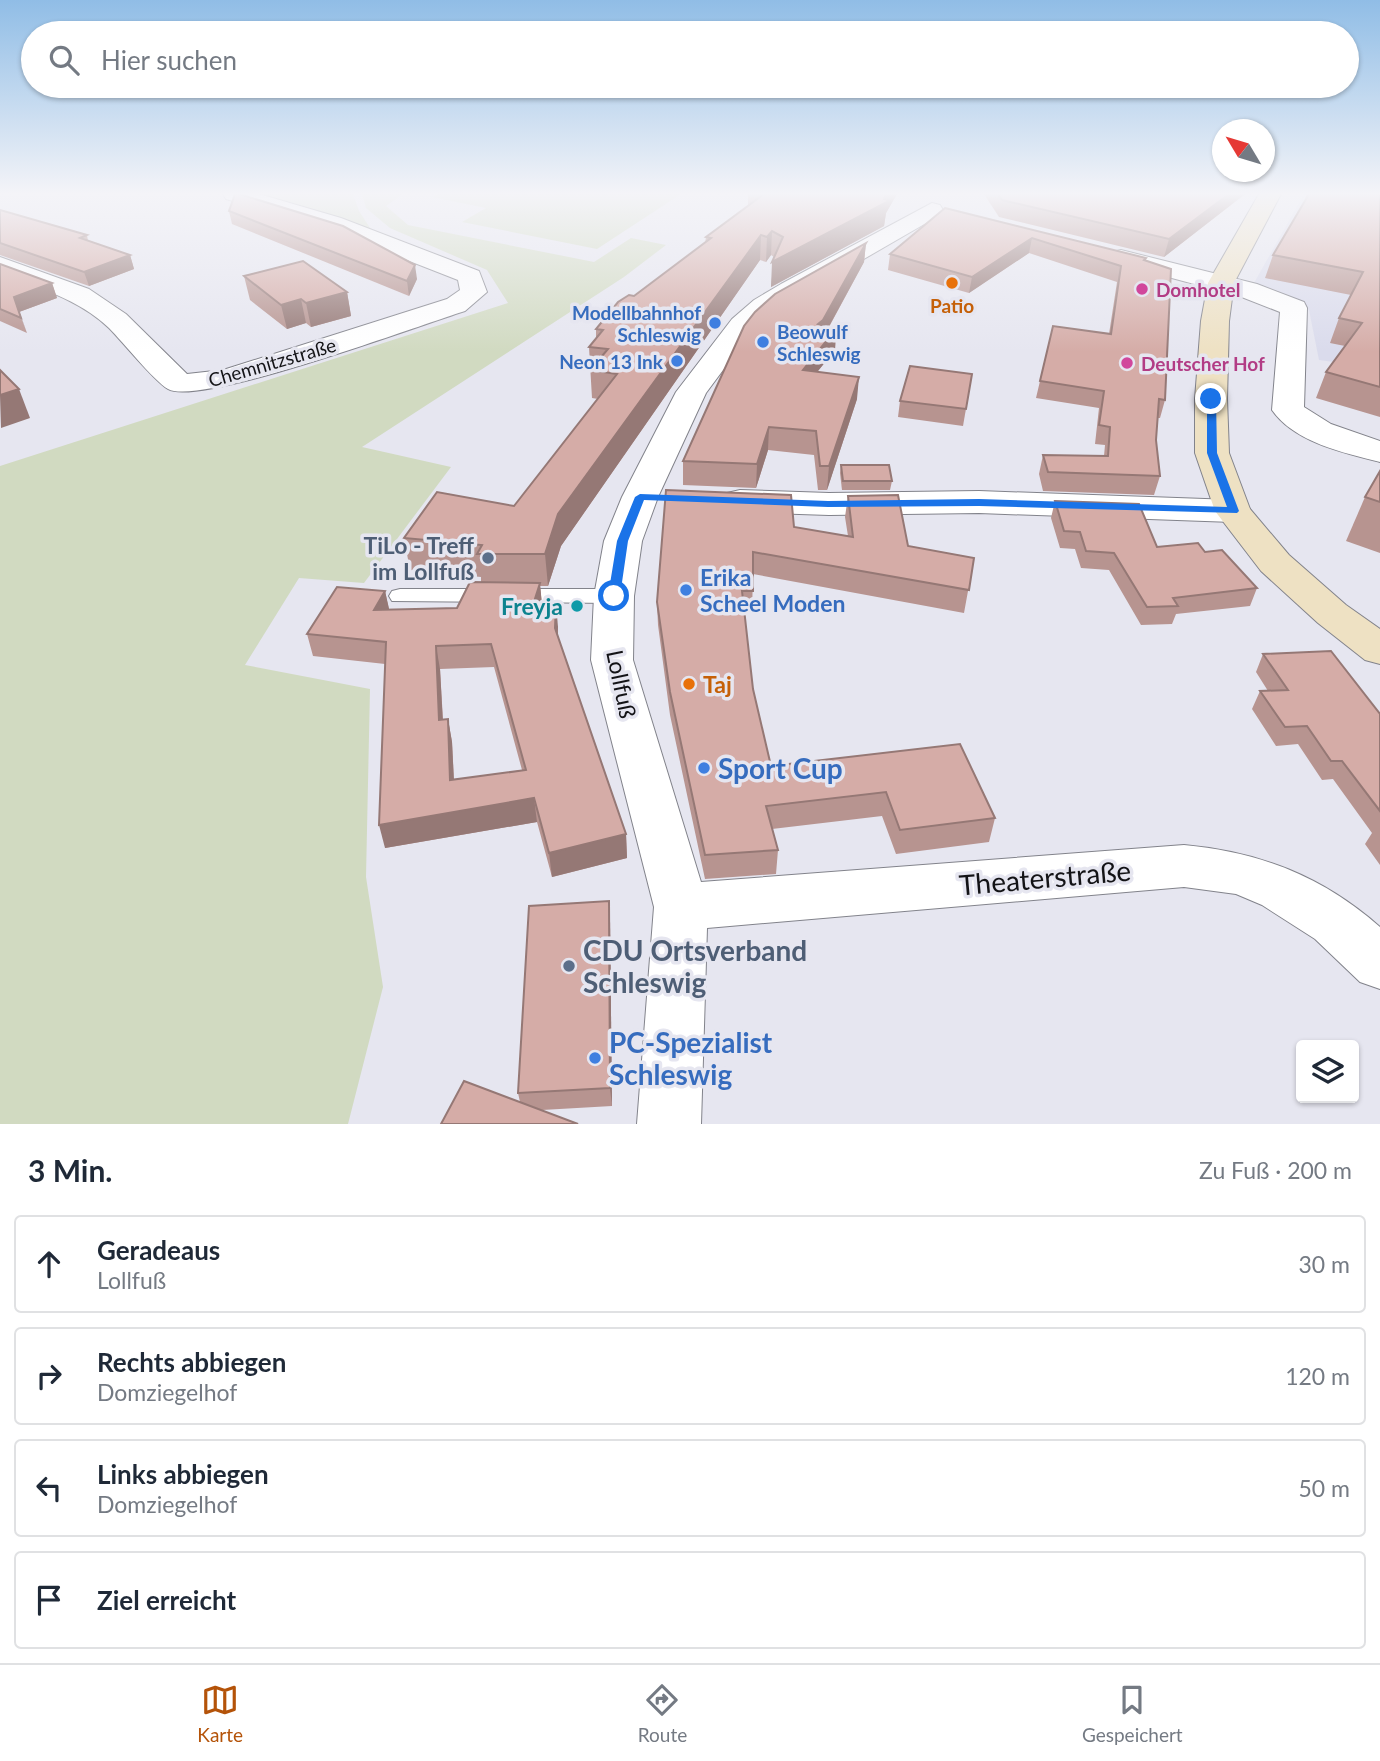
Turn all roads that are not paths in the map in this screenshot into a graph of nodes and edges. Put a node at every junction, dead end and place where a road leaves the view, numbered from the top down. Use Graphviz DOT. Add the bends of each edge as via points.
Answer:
graph roads {
  1 [pos="394,246"];
  2 [pos="866,246"];
  3 [pos="1241,246"];
  4 [pos="1100,251"];
  5 [pos="0,264"];
  6 [pos="1221,283"];
  7 [pos="1380,452"];
  8 [pos="640,497"];
  9 [pos="1233,511"];
  10 [pos="400,596"];
  11 [pos="614,596"];
  12 [pos="1380,650"];
  13 [pos="681,907"];
  14 [pos="1380,964"];
  15 [pos="669,1124"];
  1 -- 5 [label="street, Chemnitzstraße" via="470,276 474,292 456,305 197,384 179,383 116,320 80,295"];
  2 -- 8 [label="street, Lollfuß" via="789,289 742,325 691,392"];
  3 -- 6 [label="street"];
  4 -- 6 [label="street"];
  6 -- 7 [label="street" via="1294,308 1288,410 1303,424"];
  6 -- 9 [label="street" via="1215,321 1212,453"];
  8 -- 9 [label="street"];
  8 -- 11 [label="street, Lollfuß" via="623,541"];
  9 -- 12 [label="street" via="1275,562"];
  10 -- 11 [label="lane"];
  11 -- 13 [label="street, Lollfuß" via="612,660"];
  13 -- 14 [label="street, Theaterstraße" via="1184,866 1241,874 1286,891 1360,942"];
  13 -- 15 [label="street, Lollfuß"];
}
